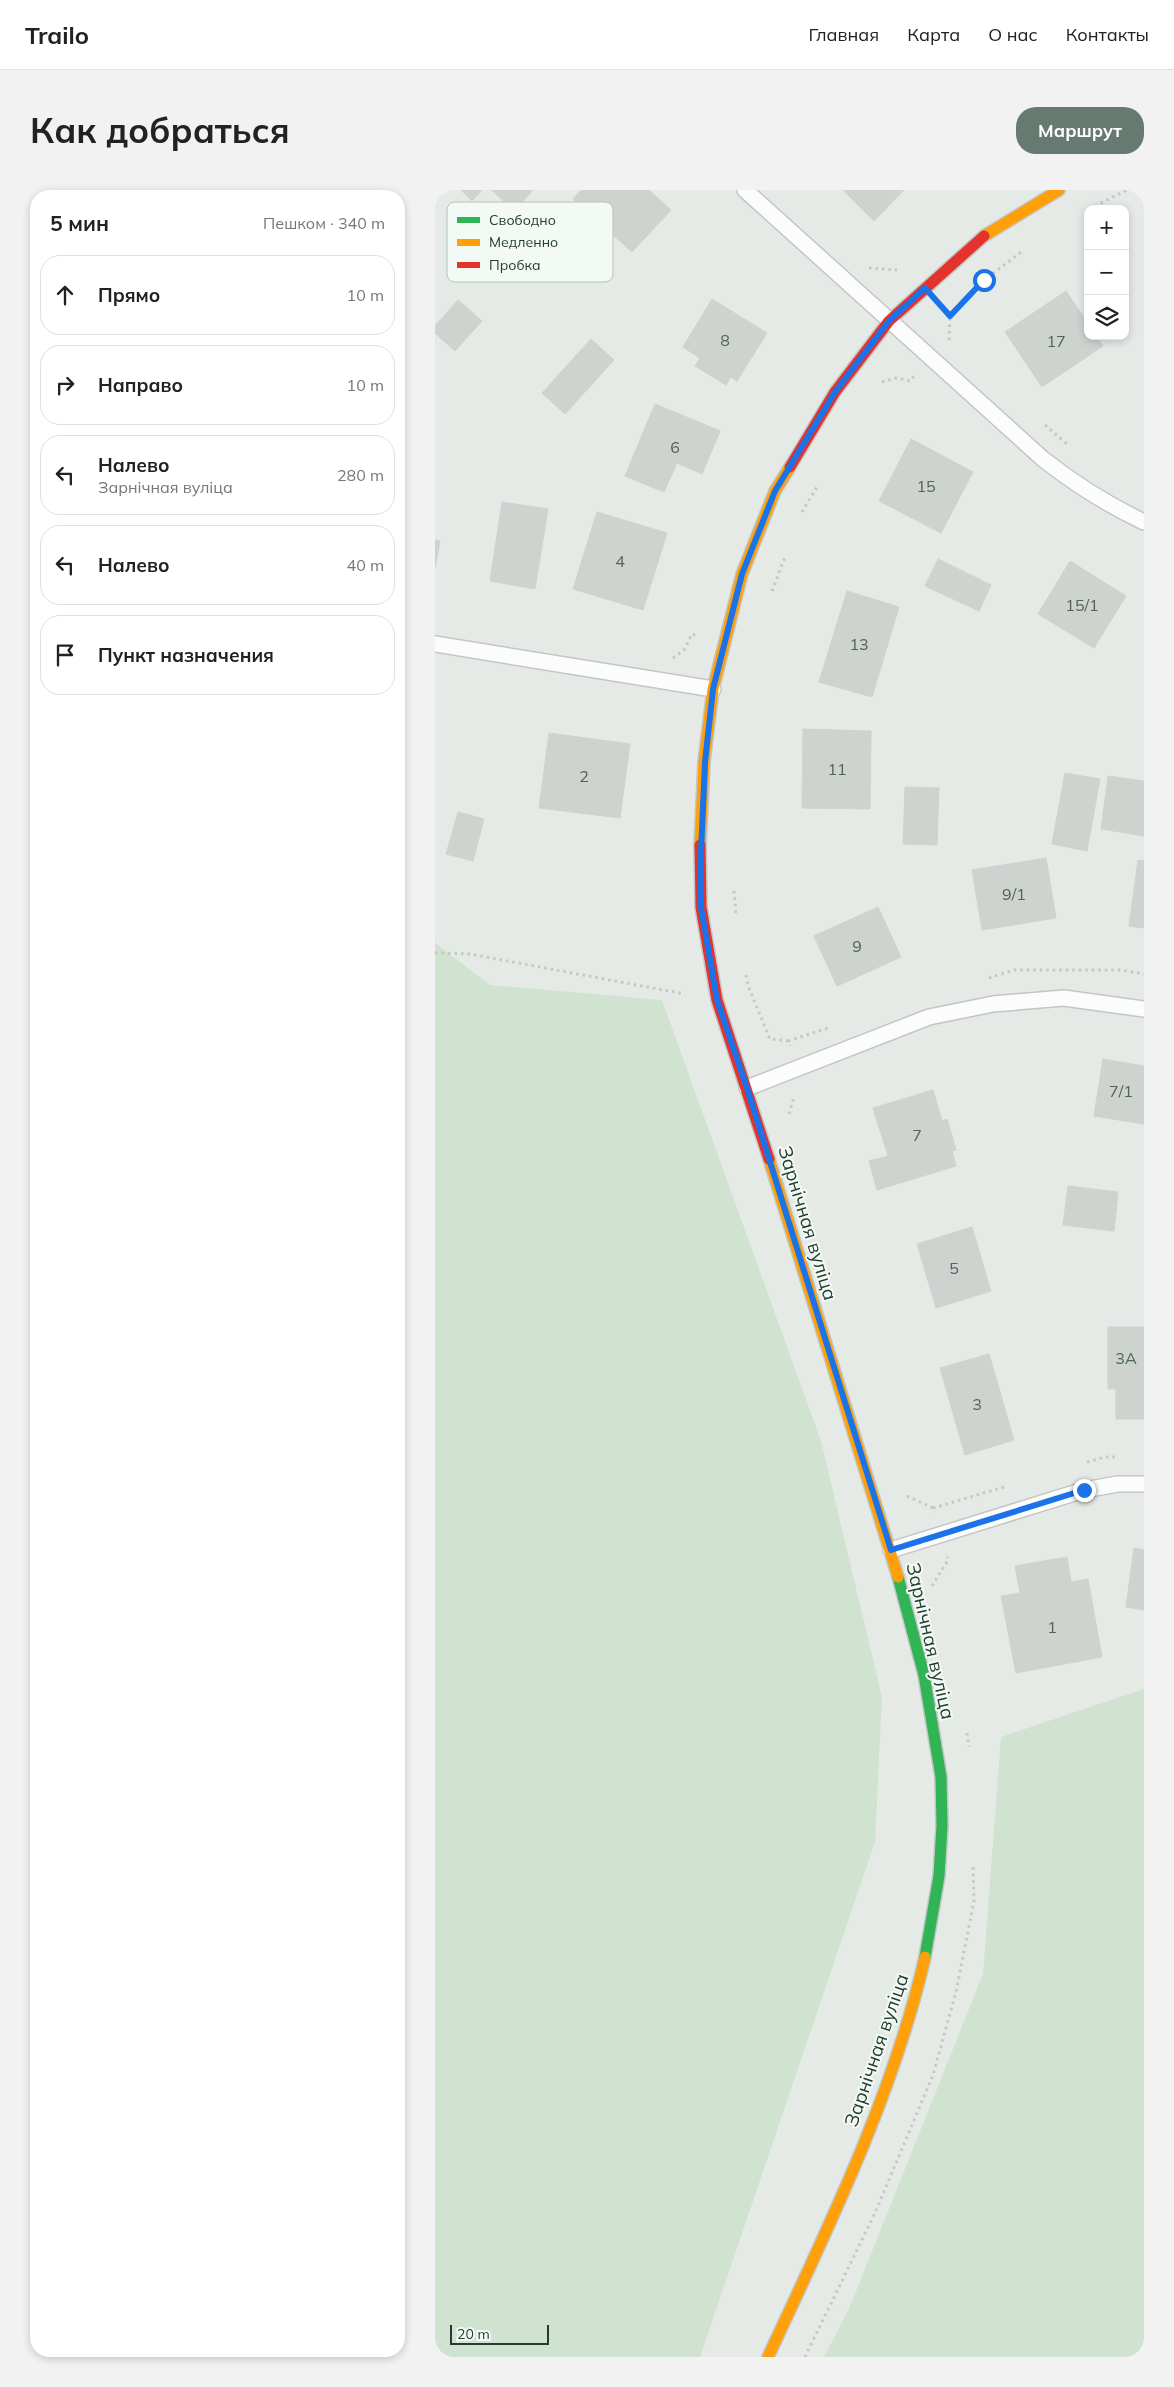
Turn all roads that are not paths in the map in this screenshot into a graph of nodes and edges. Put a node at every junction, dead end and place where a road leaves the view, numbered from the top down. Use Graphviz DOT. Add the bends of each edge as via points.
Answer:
graph roads {
  1 [pos="745,190"];
  2 [pos="1059,190"];
  3 [pos="889,321"];
  4 [pos="1144,522"];
  5 [pos="435,644"];
  6 [pos="713,689"];
  7 [pos="1144,1009"];
  8 [pos="747,1088"];
  9 [pos="1144,1484"];
  10 [pos="891,1550"];
  11 [pos="768,2357"];
  1 -- 3 [label="lane"];
  2 -- 3 [label="street, Зарнічная вуліца" via="978,240"];
  3 -- 4 [label="lane" via="1072,482 1107,505"];
  3 -- 6 [label="street, Зарнічная вуліца" via="835,392 775,491 742,574"];
  5 -- 6 [label="lane"];
  6 -- 8 [label="street, Зарнічная вуліца" via="705,762 701,907 717,1000"];
  7 -- 8 [label="lane" via="1064,998 993,1004 929,1017"];
  8 -- 10 [label="street, Зарнічная вуліца"];
  9 -- 10 [label="lane" via="1118,1484 1084,1490"];
  10 -- 11 [label="street, Зарнічная вуліца" via="924,1675 941,1777 940,1866 931,1930 916,1995 891,2071 813,2261"];
}
